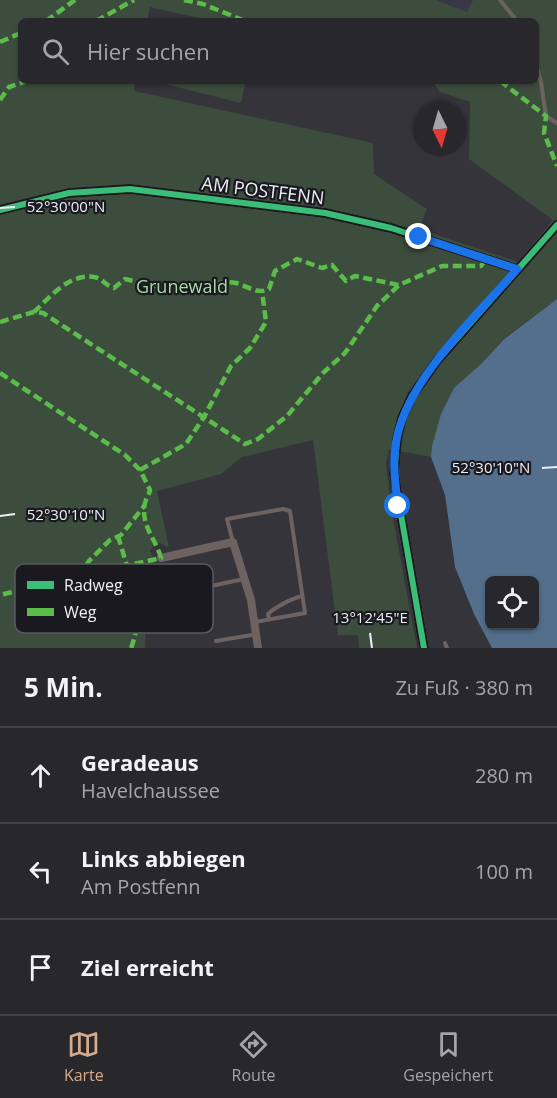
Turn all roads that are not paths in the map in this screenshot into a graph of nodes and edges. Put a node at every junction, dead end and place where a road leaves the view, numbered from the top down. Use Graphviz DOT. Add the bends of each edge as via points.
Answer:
graph roads {
  1 [pos="500,0"];
  2 [pos="515,18"];
  3 [pos="539,73"];
  4 [pos="557,123"];
  5 [pos="0,210"];
  6 [pos="557,225"];
  7 [pos="517,269"];
  8 [pos="233,542"];
  9 [pos="161,558"];
  10 [pos="245,579"];
  11 [pos="213,586"];
  12 [pos="302,596"];
  13 [pos="269,619"];
  14 [pos="255,622"];
  15 [pos="257,634"];
  16 [pos="216,641"];
  17 [pos="258,648"];
  18 [pos="424,648"];
  1 -- 2 [label="lane"];
  3 -- 4 [label="lane" via="546,116"];
  5 -- 7 [label="street, AM POSTFENN" via="69,193 130,189 325,213 392,228"];
  6 -- 7 [label="street"];
  7 -- 18 [label="street" via="423,378 402,418 394,474"];
  8 -- 9 [label="street"];
  8 -- 10 [label="street"];
  8 -- 12 [label="lane" via="227,519 290,511"];
  10 -- 11 [label="lane"];
  10 -- 14 [label="street"];
  12 -- 13 [label="lane" via="275,607 268,614"];
  12 -- 13 [label="lane" via="305,613"];
  13 -- 14 [label="lane"];
  14 -- 15 [label="street"];
  15 -- 16 [label="lane"];
  15 -- 17 [label="street"];
}
